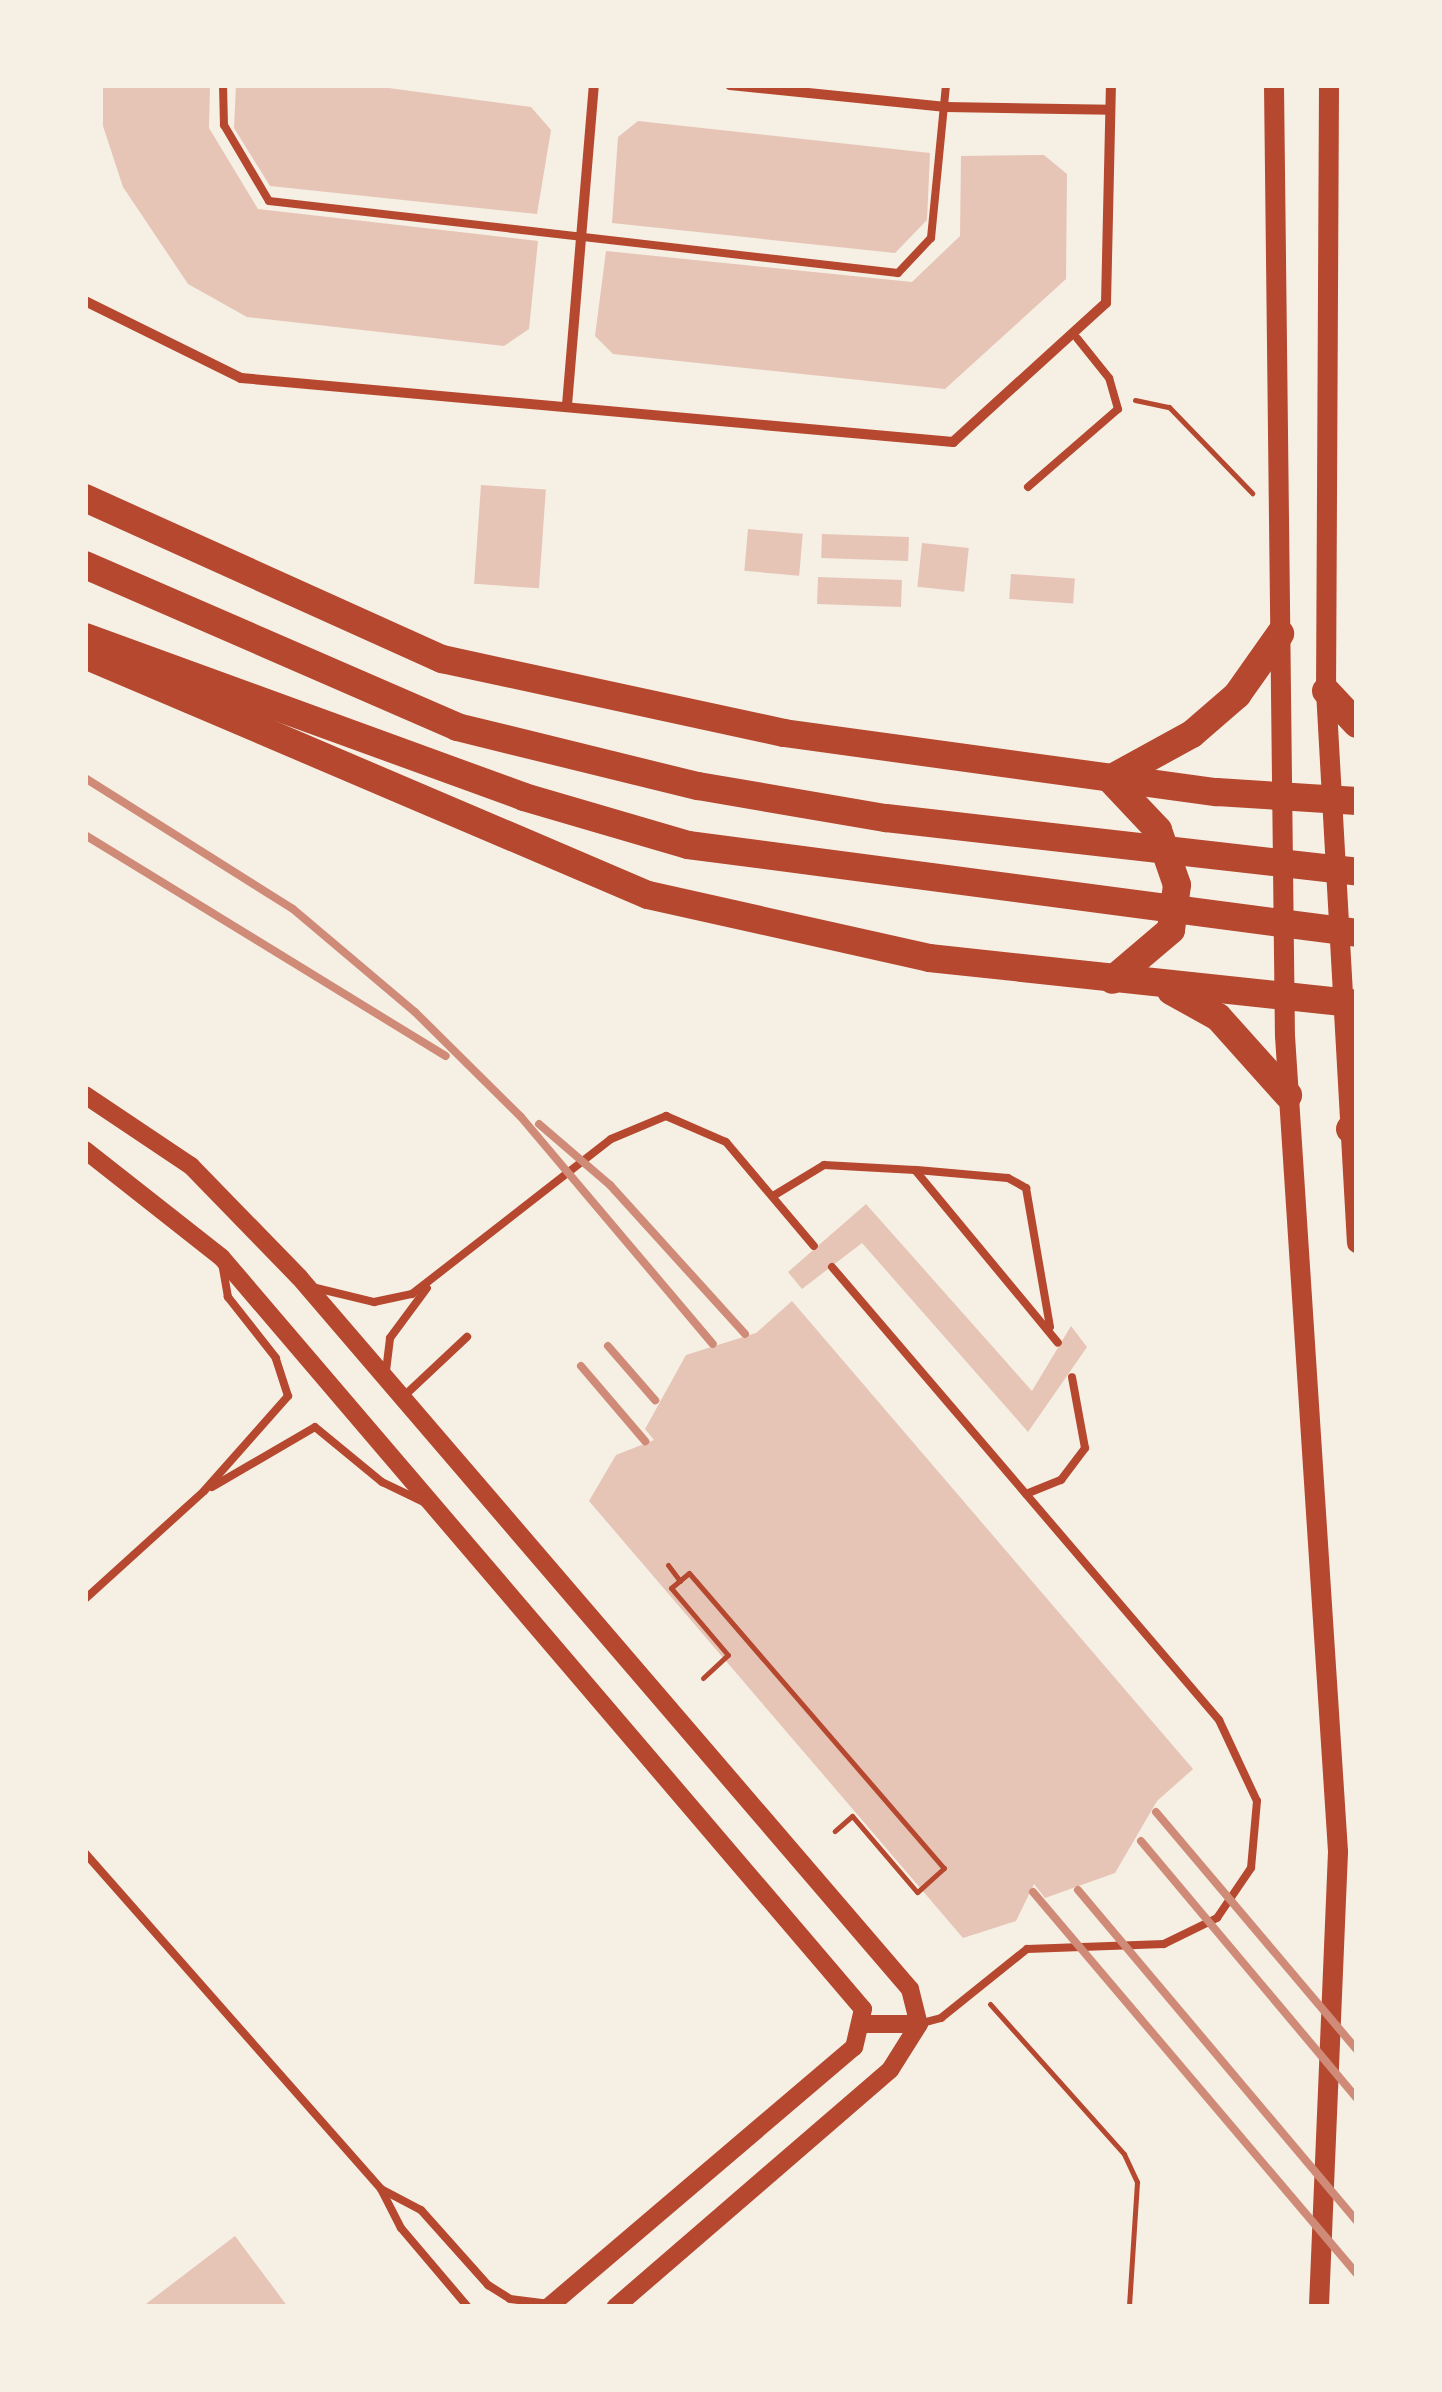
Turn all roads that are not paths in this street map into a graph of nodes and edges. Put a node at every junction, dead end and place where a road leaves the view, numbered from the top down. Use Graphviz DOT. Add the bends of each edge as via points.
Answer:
graph roads {
  1 [pos="223,85"];
  2 [pos="594,85"];
  3 [pos="730,85"];
  4 [pos="946,85"];
  5 [pos="1111,85"];
  6 [pos="1274,85"];
  7 [pos="1329,85"];
  8 [pos="781,88"];
  9 [pos="946,107"];
  10 [pos="1110,110"];
  11 [pos="580,241"];
  12 [pos="85,301"];
  13 [pos="1077,338"];
  14 [pos="567,405"];
  15 [pos="1028,488"];
  16 [pos="85,498"];
  17 [pos="85,565"];
  18 [pos="1280,634"];
  19 [pos="85,637"];
  20 [pos="85,656"];
  21 [pos="1326,691"];
  22 [pos="1357,724"];
  23 [pos="1110,779"];
  24 [pos="1282,796"];
  25 [pos="1344,800"];
  26 [pos="1357,872"];
  27 [pos="1357,933"];
  28 [pos="1112,980"];
  29 [pos="1159,985"];
  30 [pos="1286,998"];
  31 [pos="1350,1003"];
  32 [pos="85,1095"];
  33 [pos="1288,1095"];
  34 [pos="1353,1124"];
  35 [pos="85,1150"];
  36 [pos="915,1170"];
  37 [pos="773,1196"];
  38 [pos="1357,1243"];
  39 [pos="814,1246"];
  40 [pos="222,1258"];
  41 [pos="832,1267"];
  42 [pos="300,1277"];
  43 [pos="430,1285"];
  44 [pos="1050,1327"];
  45 [pos="467,1337"];
  46 [pos="1058,1344"];
  47 [pos="1072,1377"];
  48 [pos="389,1380"];
  49 [pos="403,1397"];
  50 [pos="204,1492"];
  51 [pos="1026,1494"];
  52 [pos="433,1506"];
  53 [pos="85,1599"];
  54 [pos="85,1853"];
  55 [pos="865,2024"];
  56 [pos="919,2024"];
  57 [pos="381,2189"];
  58 [pos="550,2306"];
  59 [pos="468,2307"];
  60 [pos="615,2307"];
  61 [pos="1319,2307"];
  1 -- 11 [label="lane" via="224,125 269,201"];
  2 -- 11 [label="street"];
  3 -- 8 [label="street"];
  4 -- 9 [label="lane"];
  5 -- 10 [label="street"];
  6 -- 18 [label="main road"];
  7 -- 21 [label="main road"];
  8 -- 9 [label="street"];
  9 -- 10 [label="street"];
  9 -- 11 [label="lane" via="931,238 898,274"];
  10 -- 13 [label="street" via="1106,303"];
  11 -- 14 [label="street"];
  12 -- 14 [label="street" via="240,378"];
  13 -- 14 [label="street" via="953,442"];
  13 -- 15 [label="lane" via="1118,396 1106,422"];
  16 -- 23 [label="highway" via="442,659 784,733"];
  17 -- 26 [label="highway" via="457,727 698,786 886,818"];
  18 -- 23 [label="highway" via="1236,695 1192,734"];
  18 -- 24 [label="main road"];
  19 -- 27 [label="highway" via="524,797 688,844"];
  20 -- 28 [label="highway" via="648,895 930,958"];
  21 -- 22 [label="highway"];
  21 -- 25 [label="main road"];
  23 -- 24 [label="highway"];
  23 -- 28 [label="highway" via="1158,830 1177,885 1170,930"];
  24 -- 25 [label="highway"];
  24 -- 30 [label="main road"];
  25 -- 31 [label="main road"];
  28 -- 29 [label="highway"];
  29 -- 30 [label="highway"];
  29 -- 33 [label="highway" via="1218,1017"];
  30 -- 31 [label="highway"];
  30 -- 33 [label="main road"];
  31 -- 34 [label="main road"];
  32 -- 42 [label="street" via="190,1166"];
  33 -- 61 [label="main road" via="1338,1852"];
  34 -- 38 [label="main road"];
  35 -- 40 [label="street"];
  36 -- 37 [label="lane" via="824,1165"];
  36 -- 44 [label="lane"];
  36 -- 44 [label="lane" via="1008,1178 1026,1188"];
  37 -- 39 [label="lane"];
  37 -- 43 [label="lane" via="712,1130 651,1119 611,1139"];
  40 -- 50 [label="lane" via="228,1297 276,1358 288,1396"];
  40 -- 52 [label="street"];
  41 -- 51 [label="lane"];
  42 -- 43 [label="lane" via="364,1301"];
  42 -- 48 [label="street"];
  43 -- 48 [label="lane" via="385,1348"];
  44 -- 46 [label="lane"];
  45 -- 49 [label="lane"];
  47 -- 51 [label="lane" via="1085,1448 1061,1480"];
  48 -- 49 [label="street"];
  49 -- 56 [label="street" via="900,1973"];
  50 -- 52 [label="lane" via="315,1426 402,1496"];
  50 -- 53 [label="lane"];
  51 -- 56 [label="lane" via="1219,1720 1250,1772 1258,1831 1241,1890 1190,1934 1140,1948 1042,1946"];
  52 -- 55 [label="street" via="855,1994"];
  54 -- 57 [label="lane"];
  55 -- 56 [label="street"];
  55 -- 58 [label="street" via="854,2046"];
  56 -- 60 [label="street" via="890,2070"];
  57 -- 58 [label="lane" via="421,2210 488,2285 510,2299"];
  57 -- 59 [label="lane" via="401,2228"];
}
